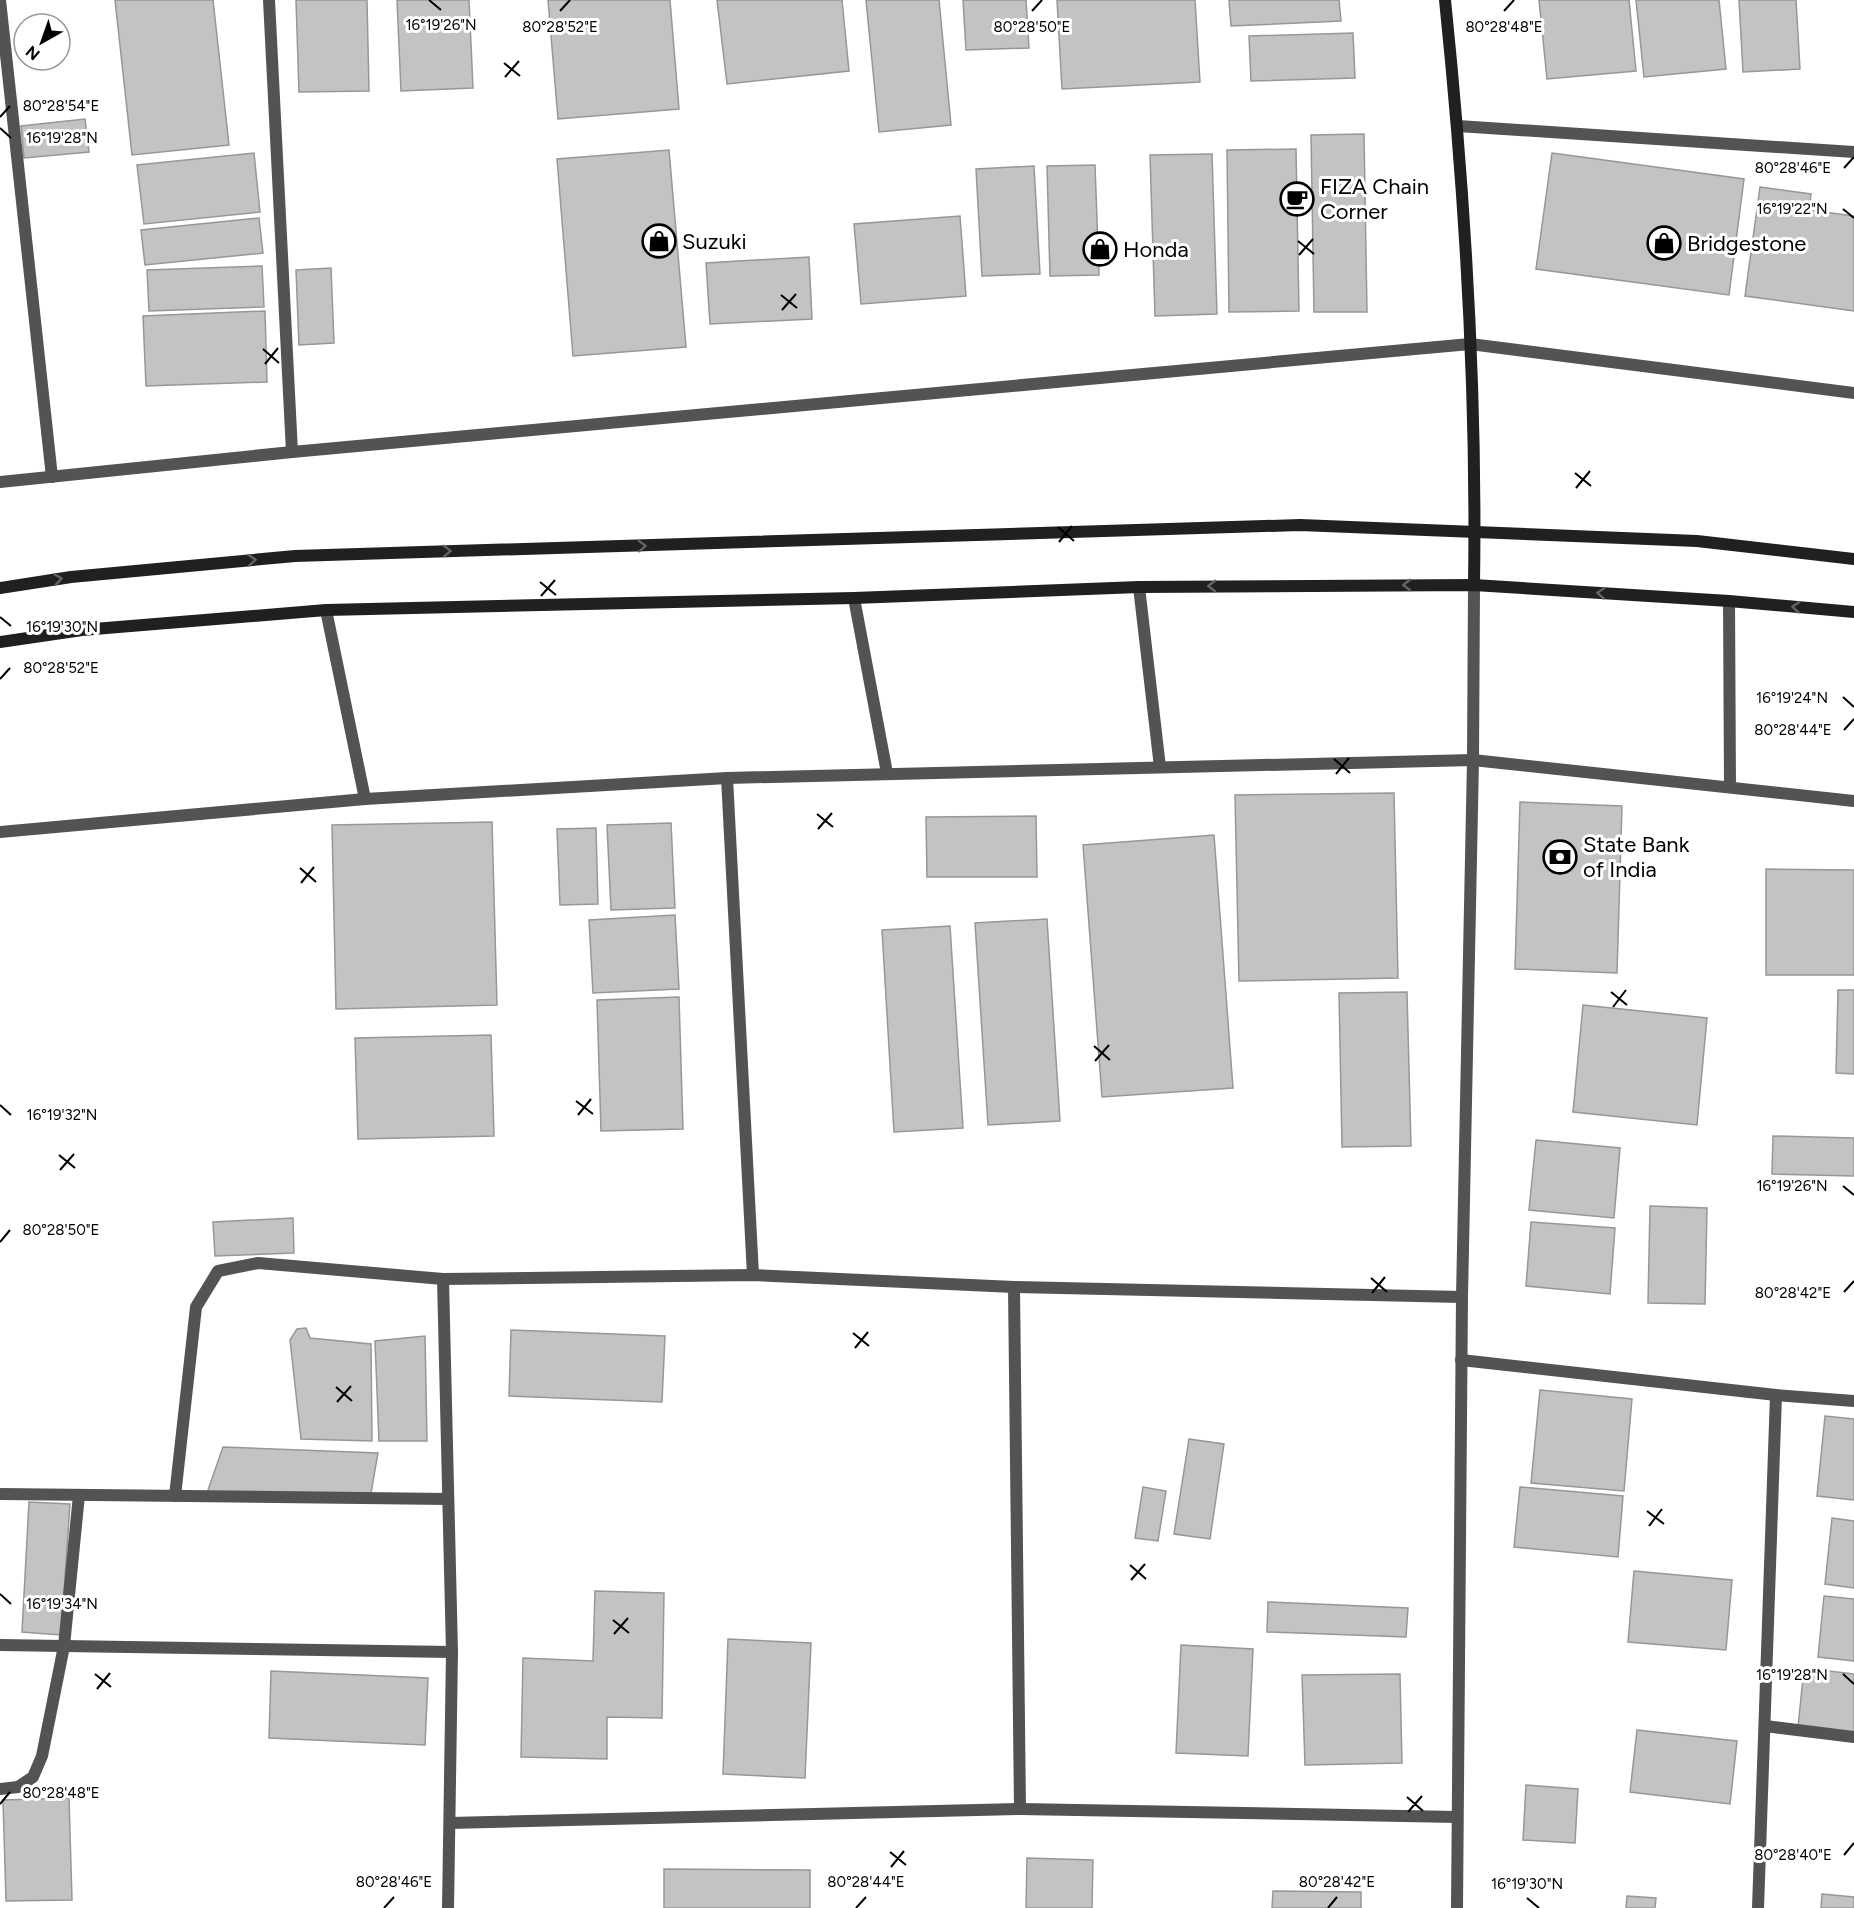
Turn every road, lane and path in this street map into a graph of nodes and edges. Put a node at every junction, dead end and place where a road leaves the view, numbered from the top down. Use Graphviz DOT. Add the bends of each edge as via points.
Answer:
graph roads {
  1 [pos="0,0"];
  2 [pos="269,0"];
  3 [pos="1445,0"];
  4 [pos="1458,126"];
  5 [pos="1854,152"];
  6 [pos="1470,344"];
  7 [pos="1854,393"];
  8 [pos="292,452"];
  9 [pos="52,477"];
  10 [pos="0,482"];
  11 [pos="1475,533"];
  12 [pos="1854,559"];
  13 [pos="1474,585"];
  14 [pos="1139,586"];
  15 [pos="0,588"];
  16 [pos="854,598"];
  17 [pos="1729,601"];
  18 [pos="326,610"];
  19 [pos="1854,612"];
  20 [pos="0,642"];
  21 [pos="1473,760"];
  22 [pos="1160,767"];
  23 [pos="887,773"];
  24 [pos="727,778"];
  25 [pos="1730,787"];
  26 [pos="365,799"];
  27 [pos="1854,801"];
  28 [pos="0,832"];
  29 [pos="753,1275"];
  30 [pos="443,1279"];
  31 [pos="1014,1287"];
  32 [pos="1462,1297"];
  33 [pos="1461,1359"];
  34 [pos="1776,1395"];
  35 [pos="1854,1401"];
  36 [pos="0,1494"];
  37 [pos="79,1495"];
  38 [pos="175,1496"];
  39 [pos="448,1499"];
  40 [pos="0,1645"];
  41 [pos="64,1646"];
  42 [pos="452,1652"];
  43 [pos="1765,1726"];
  44 [pos="1854,1737"];
  45 [pos="0,1789"];
  46 [pos="1020,1809"];
  47 [pos="1457,1817"];
  48 [pos="450,1823"];
  49 [pos="448,1908"];
  50 [pos="1457,1908"];
  51 [pos="1758,1908"];
  1 -- 9 [label="street"];
  2 -- 8 [label="street"];
  3 -- 4 [label="main road"];
  4 -- 5 [label="street"];
  4 -- 6 [label="main road"];
  6 -- 7 [label="street"];
  6 -- 8 [label="street"];
  6 -- 11 [label="main road"];
  8 -- 9 [label="street"];
  9 -- 10 [label="street"];
  11 -- 12 [label="main road" via="1697,542"];
  11 -- 13 [label="main road"];
  15 -- 11 [label="main road, one-way" via="71,577 308,556 1300,525"];
  13 -- 14 [label="main road, one-way"];
  17 -- 13 [label="main road, one-way"];
  13 -- 21 [label="street"];
  14 -- 16 [label="main road"];
  14 -- 22 [label="street"];
  16 -- 18 [label="main road"];
  16 -- 23 [label="street"];
  19 -- 17 [label="main road, one-way"];
  17 -- 25 [label="street"];
  18 -- 20 [label="main road" via="82,630"];
  18 -- 26 [label="street"];
  21 -- 22 [label="street"];
  21 -- 25 [label="street"];
  21 -- 32 [label="street"];
  22 -- 23 [label="street"];
  23 -- 24 [label="street"];
  24 -- 26 [label="street"];
  24 -- 29 [label="street"];
  25 -- 27 [label="street"];
  26 -- 28 [label="street"];
  29 -- 30 [label="street"];
  29 -- 31 [label="street"];
  30 -- 38 [label="street" via="258,1263 218,1271 196,1307"];
  30 -- 39 [label="street"];
  31 -- 32 [label="street"];
  31 -- 46 [label="street"];
  32 -- 33 [label="street"];
  33 -- 34 [label="street"];
  33 -- 47 [label="street"];
  34 -- 35 [label="street"];
  34 -- 43 [label="street"];
  36 -- 37 [label="street"];
  37 -- 38 [label="street"];
  37 -- 41 [label="street"];
  38 -- 39 [label="street"];
  39 -- 42 [label="street"];
  40 -- 41 [label="street"];
  41 -- 42 [label="street"];
  41 -- 45 [label="street" via="42,1756 33,1777 18,1787"];
  42 -- 48 [label="street"];
  43 -- 44 [label="street"];
  43 -- 51 [label="street"];
  46 -- 47 [label="street"];
  46 -- 48 [label="street"];
  47 -- 50 [label="street"];
  48 -- 49 [label="street"];
}
